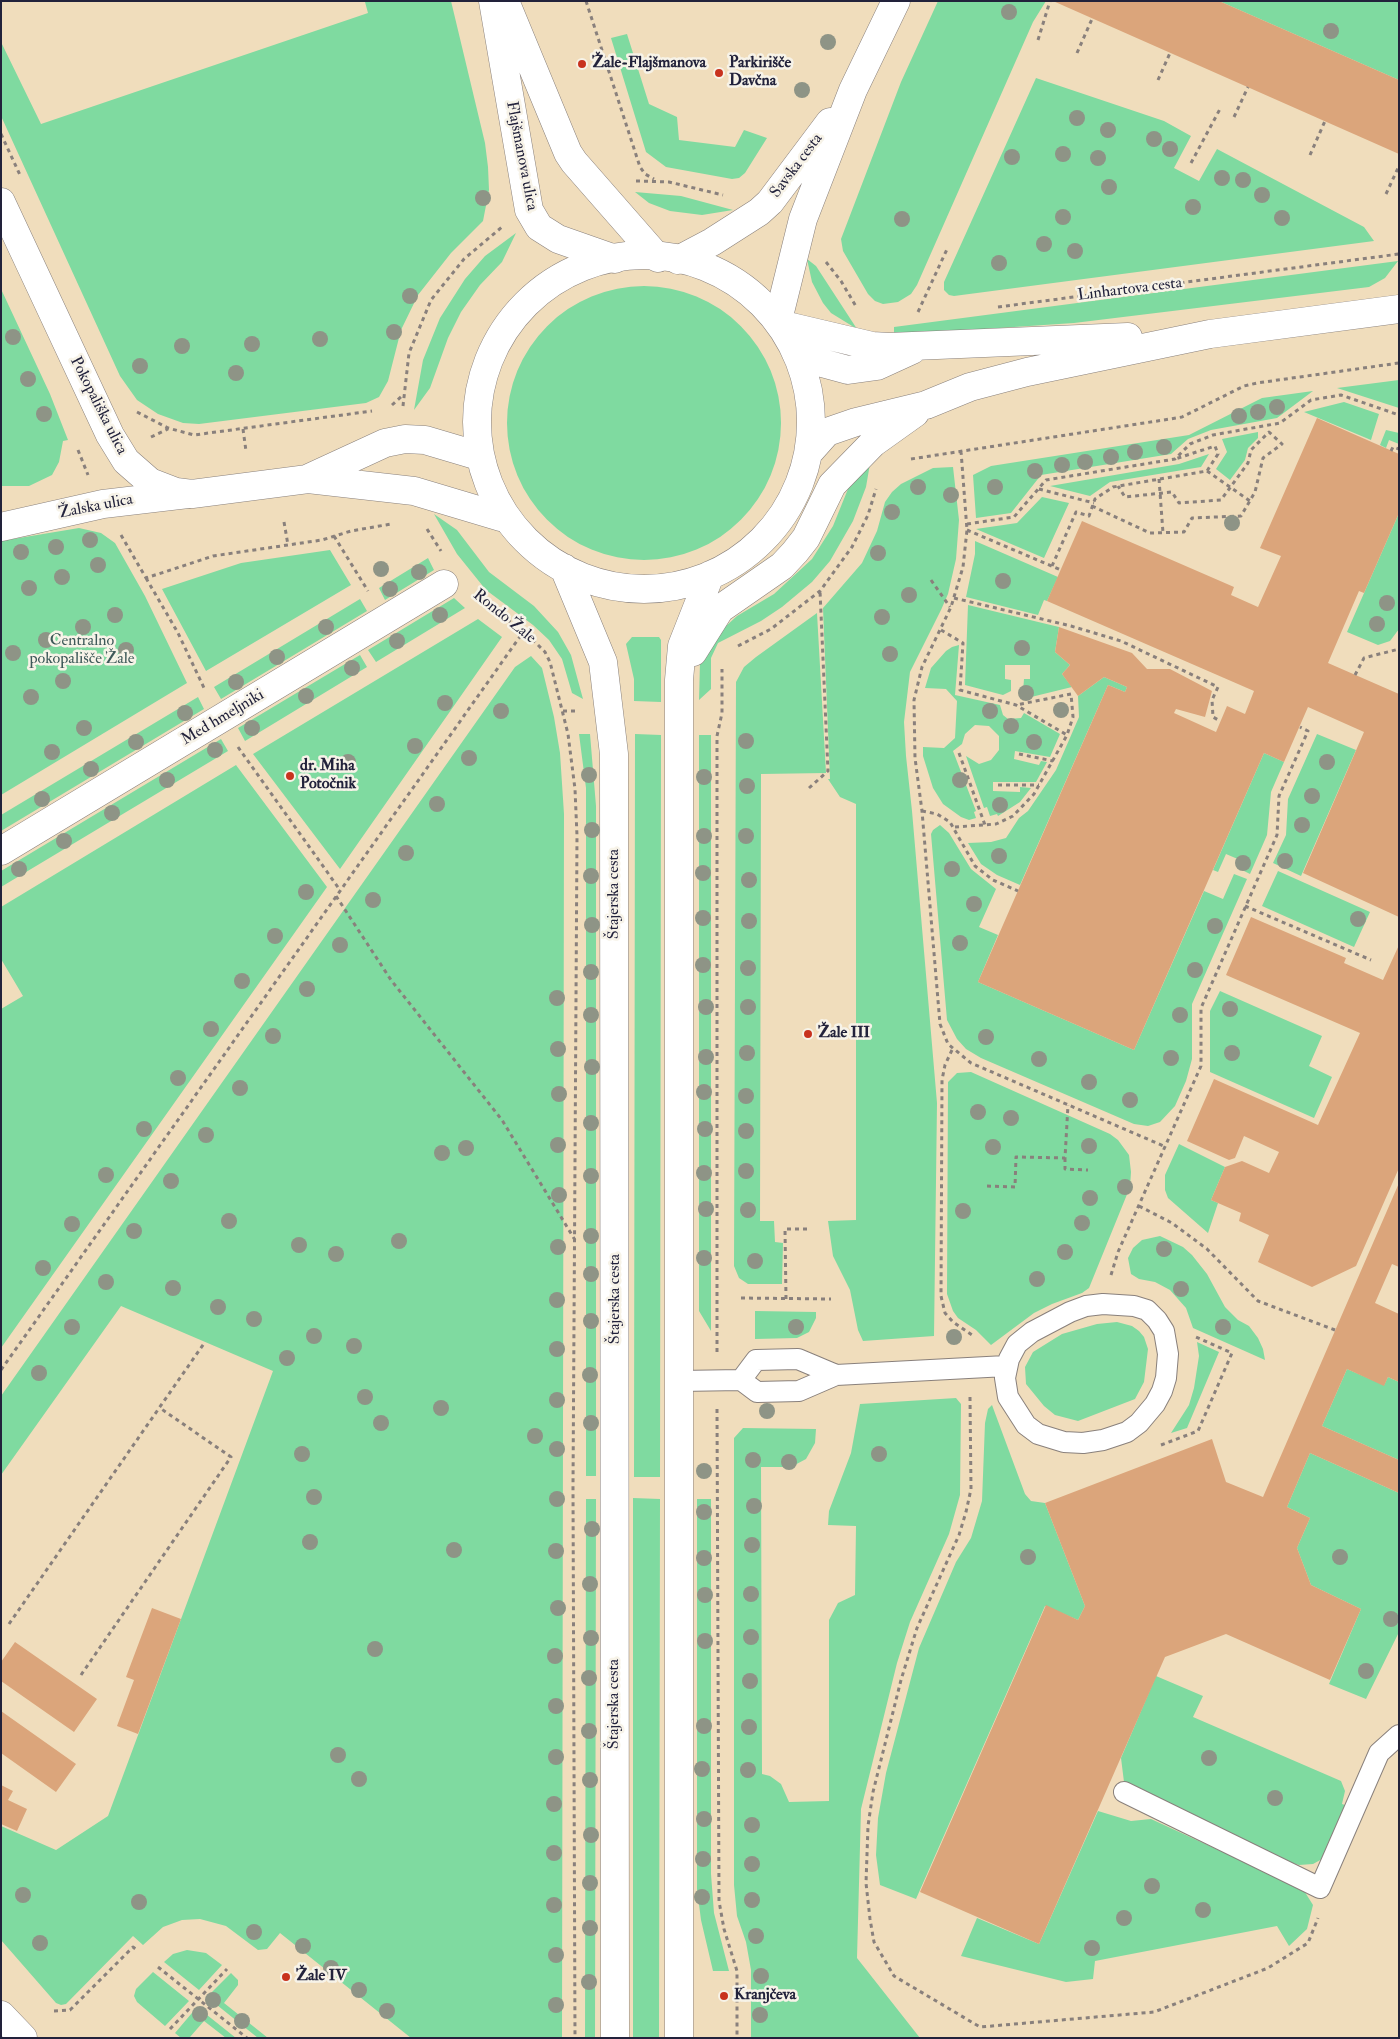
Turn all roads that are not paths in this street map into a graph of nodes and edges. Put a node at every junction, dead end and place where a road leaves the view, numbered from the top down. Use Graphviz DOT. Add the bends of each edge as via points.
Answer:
graph roads {
  1 [pos="493,1"];
  2 [pos="506,1"];
  3 [pos="896,1"];
  4 [pos="853,90"];
  5 [pos="1,202"];
  6 [pos="668,259"];
  7 [pos="615,260"];
  8 [pos="1399,309"];
  9 [pos="781,322"];
  10 [pos="1210,334"];
  11 [pos="920,346"];
  12 [pos="800,357"];
  13 [pos="926,405"];
  14 [pos="811,450"];
  15 [pos="479,456"];
  16 [pos="308,479"];
  17 [pos="192,494"];
  18 [pos="501,516"];
  19 [pos="1,527"];
  20 [pos="564,568"];
  21 [pos="710,575"];
  22 [pos="444,584"];
  23 [pos="679,680"];
  24 [pos="1,851"];
  25 [pos="1006,1366"];
  26 [pos="836,1375"];
  27 [pos="741,1380"];
  28 [pos="679,1381"];
  29 [pos="1399,1735"];
  30 [pos="1124,1792"];
  31 [pos="1,2015"];
  32 [pos="23,2038"];
  33 [pos="615,2038"];
  34 [pos="679,2038"];
  1 -- 7 [label="main road, Flajšmanova ulica" via="529,210 539,227 558,239"];
  2 -- 6 [label="main road, Flajšmanova ulica" via="571,158"];
  3 -- 4 [label="main road, Savska cesta"];
  4 -- 6 [label="main road, Savska cesta" via="770,202 712,242"];
  4 -- 9 [label="main road, Savska cesta" via="797,236"];
  5 -- 17 [label="main road, Pokopališka ulica" via="120,454 150,482"];
  6 -- 7 [label="main road"];
  6 -- 9 [label="main road" via="712,270 740,285"];
  7 -- 15 [label="main road" via="569,275 539,293 526,303 507,327 492,355 478,399 476,430"];
  8 -- 10 [label="main road"];
  9 -- 11 [label="main road" via="872,346"];
  9 -- 12 [label="main road"];
  10 -- 11 [label="main road"];
  10 -- 13 [label="main road" via="999,379"];
  11 -- 12 [label="main road" via="877,366 848,370"];
  12 -- 14 [label="main road" via="812,406"];
  13 -- 14 [label="main road" via="827,432"];
  13 -- 23 [label="main road" via="873,443 832,485 806,538 782,566 720,609"];
  14 -- 21 [label="main road" via="800,488 778,521 742,557"];
  15 -- 16 [label="main road, Pokopališka ulica" via="425,440 405,439 386,443"];
  15 -- 18 [label="main road" via="488,489"];
  16 -- 17 [label="main road, Pokopališka ulica"];
  16 -- 18 [label="main road, Pokopališka ulica" via="414,491"];
  17 -- 19 [label="main road, Žalska ulica" via="103,504"];
  18 -- 20 [label="main road"];
  20 -- 21 [label="main road" via="605,582 636,586 664,586"];
  20 -- 33 [label="main road, Štajerska cesta" via="603,662 614,754"];
  21 -- 23 [label="main road" via="682,646"];
  22 -- 24 [label="main road, Med hmeljniki"];
  23 -- 28 [label="main road"];
  25 -- 25 [label="lane" via="1008,1397 1026,1426 1038,1434 1064,1442 1103,1440 1127,1432 1148,1412 1162,1391 1167,1366 1165,1337 1157,1320 1147,1310 1134,1306 1086,1306 1032,1332 1017,1344"];
  25 -- 26 [label="lane"];
  26 -- 27 [label="lane" via="799,1391 757,1392"];
  26 -- 27 [label="lane" via="798,1359 756,1360"];
  27 -- 28 [label="lane"];
  28 -- 34 [label="main road"];
  29 -- 30 [label="lane" via="1379,1754 1320,1888"];
  31 -- 32 [label="main road"];
}
